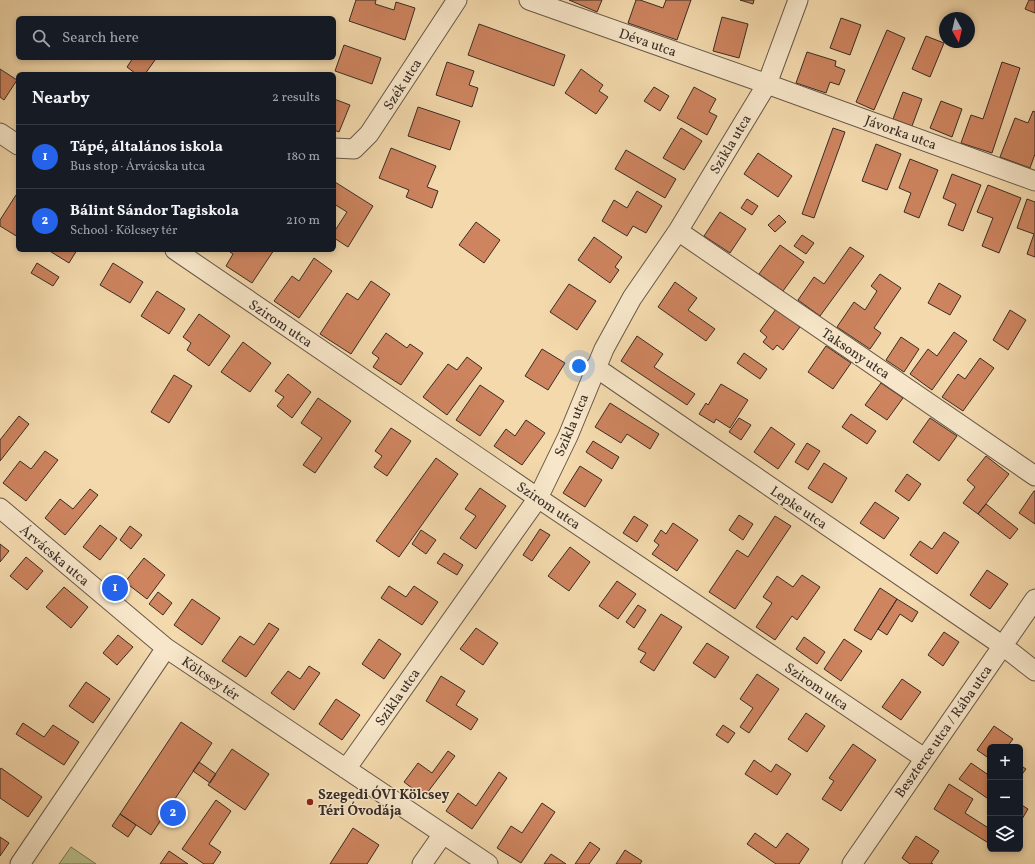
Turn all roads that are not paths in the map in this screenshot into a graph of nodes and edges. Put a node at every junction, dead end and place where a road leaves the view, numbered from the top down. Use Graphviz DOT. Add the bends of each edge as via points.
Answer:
graph roads {
  1 [pos="457,0"];
  2 [pos="529,0"];
  3 [pos="798,0"];
  4 [pos="767,84"];
  5 [pos="0,133"];
  6 [pos="16,144"];
  7 [pos="336,148"];
  8 [pos="1035,181"];
  9 [pos="678,231"];
  10 [pos="179,252"];
  11 [pos="595,368"];
  12 [pos="1035,476"];
  13 [pos="538,498"];
  14 [pos="0,508"];
  15 [pos="1035,599"];
  16 [pos="1003,646"];
  17 [pos="166,648"];
  18 [pos="1035,671"];
  19 [pos="924,758"];
  20 [pos="346,769"];
  21 [pos="443,834"];
  22 [pos="20,864"];
  23 [pos="422,864"];
  24 [pos="488,864"];
  25 [pos="852,864"];
  1 -- 7 [label="street, Szék utca" via="369,134 354,149"];
  2 -- 4 [label="street, Déva utca"];
  3 -- 4 [label="street, Szikla utca"];
  4 -- 8 [label="street, Jávorka utca"];
  4 -- 9 [label="street, Szikla utca"];
  5 -- 6 [label="street"];
  9 -- 11 [label="street, Szikla utca" via="632,298"];
  9 -- 12 [label="street, Taksony utca"];
  10 -- 13 [label="street, Szirom utca"];
  11 -- 13 [label="street, Szikla utca" via="568,436"];
  11 -- 16 [label="street, Lepke utca"];
  13 -- 19 [label="street, Szirom utca"];
  13 -- 20 [label="street, Szikla utca"];
  14 -- 17 [label="street, Árvácska utca"];
  15 -- 16 [label="street, Beszterce utca / Rába utca"];
  16 -- 18 [label="street, Lepke utca"];
  16 -- 19 [label="street, Beszterce utca / Rába utca"];
  17 -- 20 [label="street, Kölcsey tér"];
  17 -- 22 [label="street"];
  19 -- 25 [label="street, Beszterce utca / Rába utca"];
  20 -- 21 [label="street, Kölcsey tér"];
  21 -- 23 [label="street"];
  21 -- 24 [label="street, Kölcsey tér"];
}
